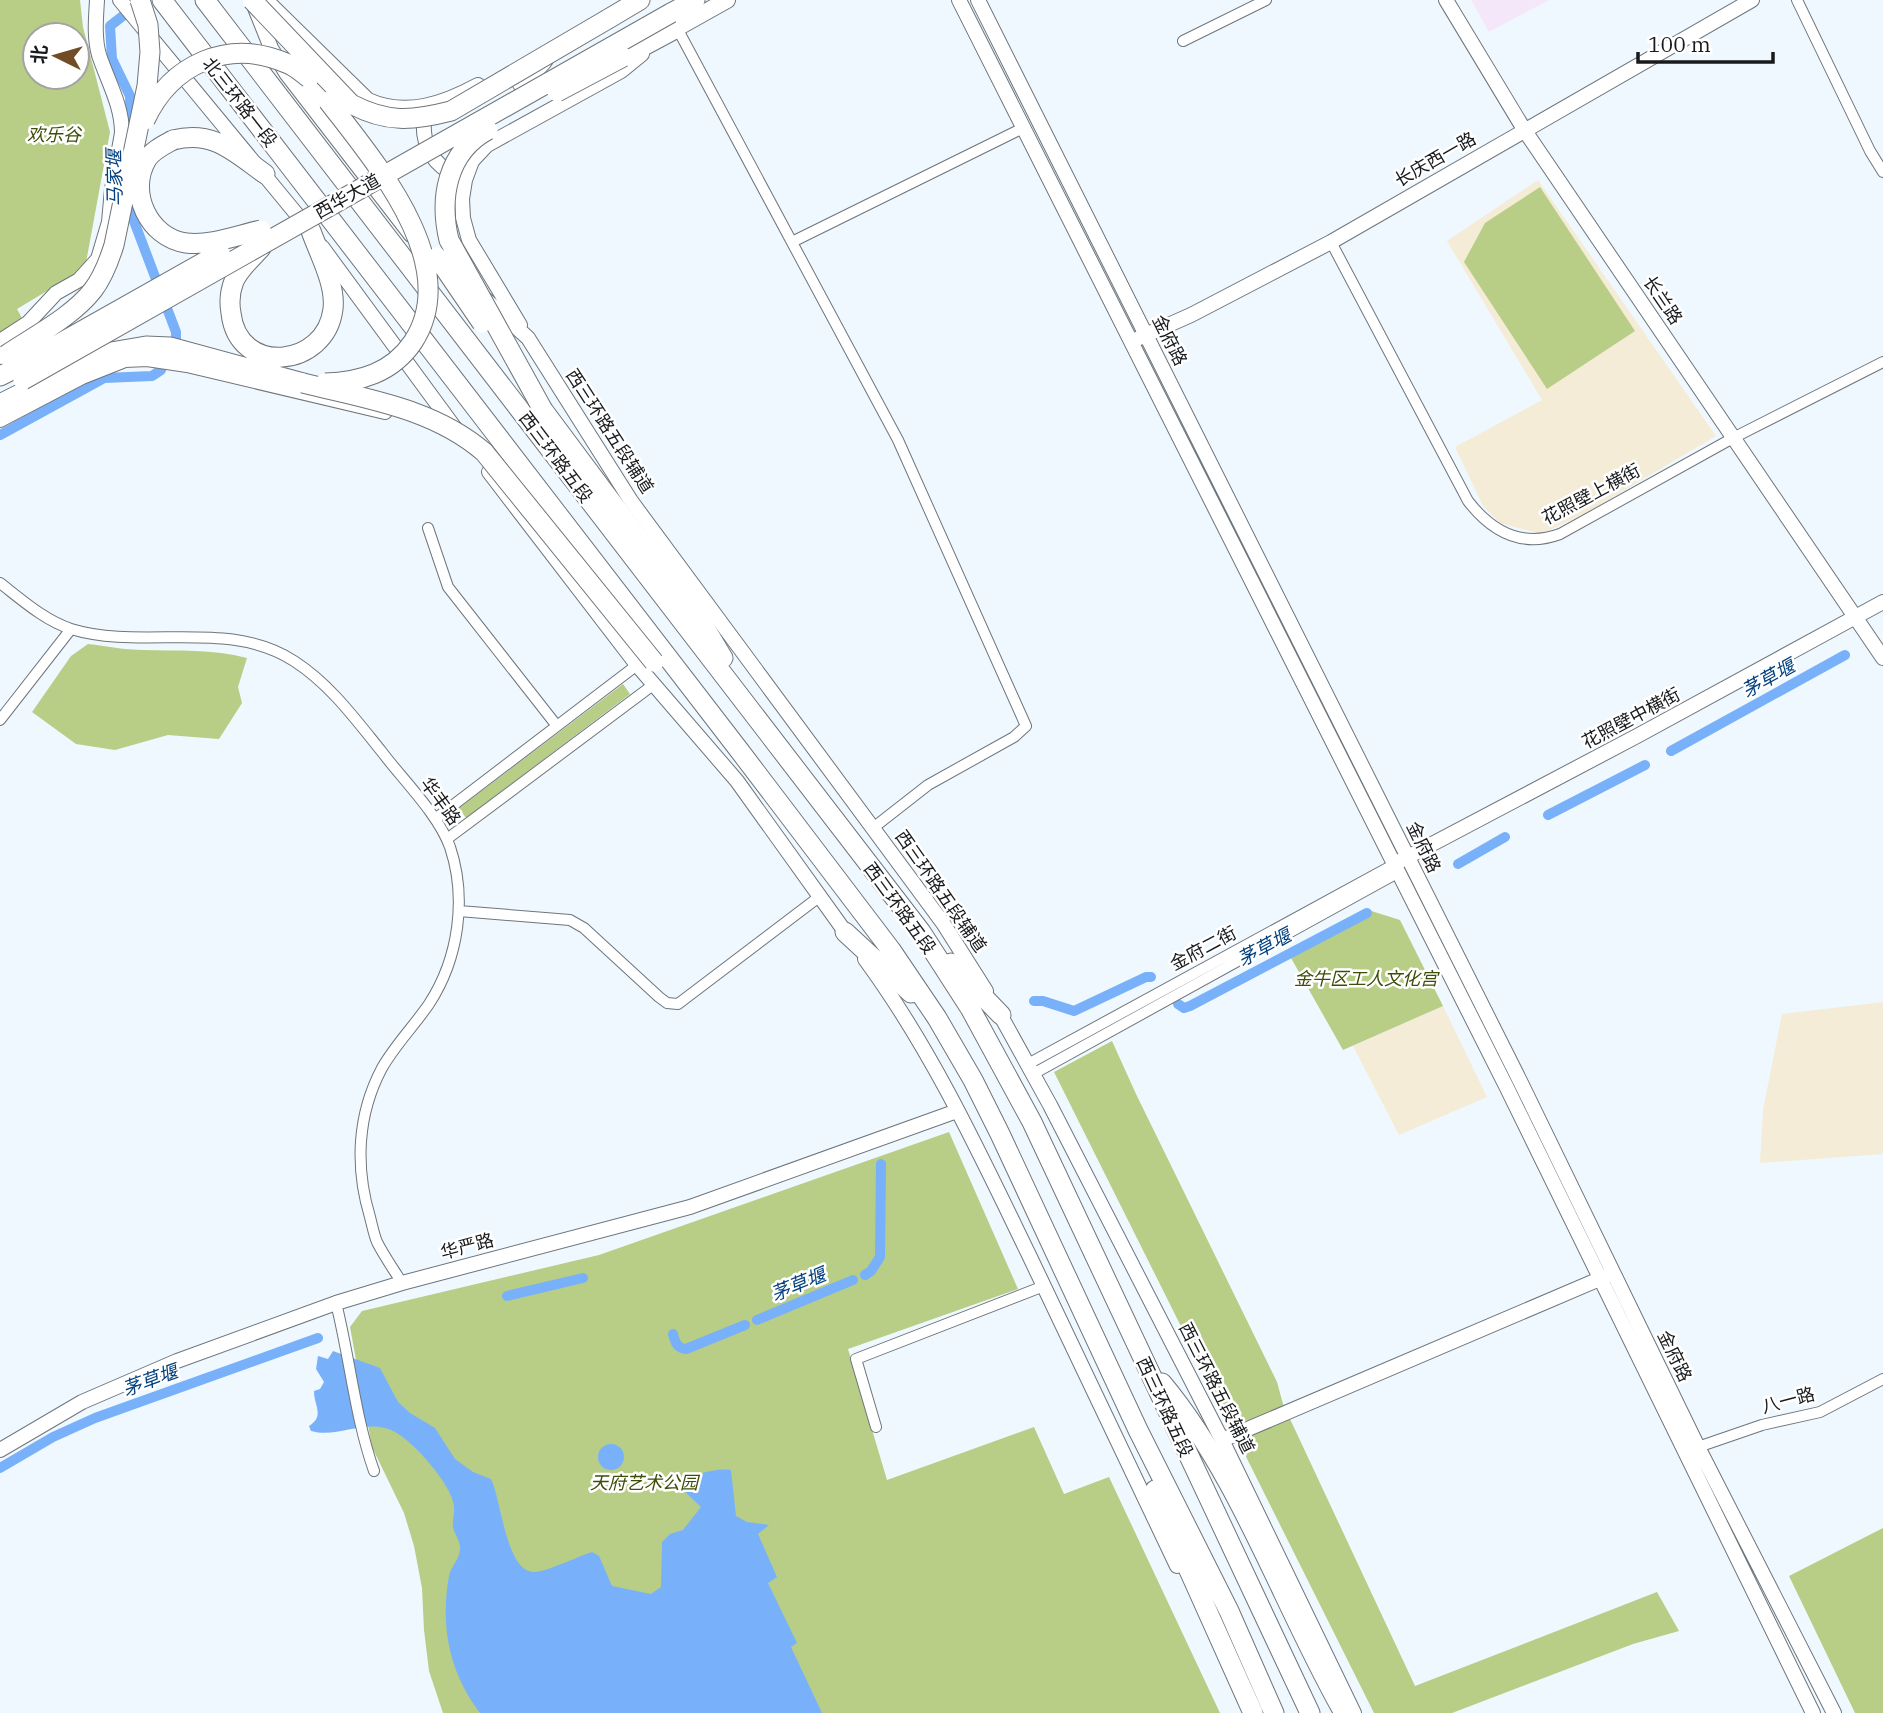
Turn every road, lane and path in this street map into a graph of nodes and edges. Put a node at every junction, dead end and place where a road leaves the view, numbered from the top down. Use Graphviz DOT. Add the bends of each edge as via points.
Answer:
graph roads {
  1 [pos="97,0"];
  2 [pos="120,0"];
  3 [pos="140,0"];
  4 [pos="162,0"];
  5 [pos="205,0"];
  6 [pos="236,0"];
  7 [pos="252,0"];
  8 [pos="266,0"];
  9 [pos="638,0"];
  10 [pos="695,0"];
  11 [pos="727,0"];
  12 [pos="959,0"];
  13 [pos="978,0"];
  14 [pos="1266,0"];
  15 [pos="1446,0"];
  16 [pos="1752,0"];
  17 [pos="1797,0"];
  18 [pos="670,11"];
  19 [pos="1183,41"];
  20 [pos="548,54"];
  21 [pos="309,78"];
  22 [pos="568,86"];
  23 [pos="524,89"];
  24 [pos="498,104"];
  25 [pos="426,106"];
  26 [pos="451,111"];
  27 [pos="1023,128"];
  28 [pos="1525,131"];
  29 [pos="471,139"];
  30 [pos="131,161"];
  31 [pos="1883,172"];
  32 [pos="265,174"];
  33 [pos="465,180"];
  34 [pos="358,183"];
  35 [pos="319,204"];
  36 [pos="405,212"];
  37 [pos="305,223"];
  38 [pos="264,236"];
  39 [pos="792,242"];
  40 [pos="1331,242"];
  41 [pos="1145,334"];
  42 [pos="528,338"];
  43 [pos="1131,341"];
  44 [pos="1883,362"];
  45 [pos="10,367"];
  46 [pos="303,383"];
  47 [pos="0,394"];
  48 [pos="0,404"];
  49 [pos="543,410"];
  50 [pos="0,420"];
  51 [pos="1733,438"];
  52 [pos="472,451"];
  53 [pos="428,528"];
  54 [pos="0,583"];
  55 [pos="1883,602"];
  56 [pos="1883,612"];
  57 [pos="1858,621"];
  58 [pos="71,629"];
  59 [pos="1883,658"];
  60 [pos="645,664"];
  61 [pos="653,685"];
  62 [pos="0,720"];
  63 [pos="557,726"];
  64 [pos="767,733"];
  65 [pos="739,750"];
  66 [pos="435,820"];
  67 [pos="873,828"];
  68 [pos="447,839"];
  69 [pos="1403,865"];
  70 [pos="819,897"];
  71 [pos="459,911"];
  72 [pos="845,932"];
  73 [pos="921,932"];
  74 [pos="1001,1015"];
  75 [pos="937,1018"];
  76 [pos="1030,1069"];
  77 [pos="957,1111"];
  78 [pos="1607,1275"];
  79 [pos="402,1283"];
  80 [pos="1044,1286"];
  81 [pos="336,1303"];
  82 [pos="1144,1361"];
  83 [pos="1883,1379"];
  84 [pos="876,1427"];
  85 [pos="1138,1430"];
  86 [pos="1222,1440"];
  87 [pos="1698,1447"];
  88 [pos="0,1450"];
  89 [pos="374,1471"];
  90 [pos="1251,1711"];
  91 [pos="1274,1713"];
  92 [pos="1310,1713"];
  93 [pos="1344,1713"];
  94 [pos="1354,1713"];
  95 [pos="1812,1713"];
  96 [pos="1834,1713"];
  1 -- 45 [label="street" via="99,54 122,116 105,240 79,280 56,293 28,323"];
  2 -- 32 [label="street"];
  3 -- 30 [label="highway, bridge" via="150,52"];
  4 -- 35 [label="highway, 北三环路一段"];
  5 -- 34 [label="highway, 北三环路一段"];
  6 -- 21 [label="highway, bridge"];
  7 -- 26 [label="highway, bridge" via="351,104 389,118"];
  7 -- 34 [label="street, 西三环路五段辅道" via="271,48"];
  8 -- 25 [label="street" via="368,100 386,108"];
  9 -- 20 [label="highway, bridge"];
  9 -- 25 [label="street" via="462,94"];
  10 -- 18 [label="highway, 西华大道"];
  11 -- 18 [label="main road"];
  12 -- 27 [label="street, 金府路"];
  13 -- 41 [label="street, 金府路"];
  14 -- 19 [label="street"];
  15 -- 28 [label="street, 长兰路"];
  16 -- 28 [label="street, 长庆西一路"];
  17 -- 31 [label="street"];
  18 -- 22 [label="highway, bridge" via="623,57"];
  18 -- 23 [label="highway, 西华大道, bridge"];
  18 -- 33 [label="street" via="621,71 487,145 472,161"];
  18 -- 39 [label="street"];
  20 -- 23 [label="highway, bridge"];
  20 -- 26 [label="highway, bridge"];
  21 -- 30 [label="highway, bridge" via="289,64 251,54 199,62 166,86 156,100"];
  21 -- 36 [label="highway, bridge" via="375,163"];
  22 -- 23 [label="highway, bridge"];
  22 -- 29 [label="highway, bridge"];
  23 -- 24 [label="highway, 西华大道, bridge"];
  24 -- 26 [label="highway, bridge"];
  24 -- 29 [label="highway, bridge"];
  24 -- 38 [label="highway, 西华大道, bridge"];
  25 -- 33 [label="street" via="425,144 442,169"];
  27 -- 39 [label="street"];
  27 -- 43 [label="street, 金府路"];
  28 -- 40 [label="street, 长庆西一路"];
  28 -- 51 [label="street, 长兰路"];
  29 -- 49 [label="highway, bridge" via="448,181 444,217 449,240"];
  30 -- 45 [label="highway, bridge" via="114,245 94,289"];
  32 -- 37 [label="street"];
  32 -- 38 [label="highway, bridge" via="223,144 190,136 173,140 148,157 139,184 146,215 170,238 208,243"];
  33 -- 42 [label="street" via="462,207 470,240"];
  34 -- 42 [label="street, 西三环路五段辅道" via="440,267 494,306"];
  34 -- 64 [label="highway, 西三环路五段"];
  35 -- 65 [label="highway, 西三环路五段"];
  36 -- 46 [label="highway, bridge" via="426,270 428,303 422,328 405,354 386,369 343,382"];
  36 -- 49 [label="highway, bridge"];
  37 -- 38 [label="highway, bridge" via="330,286 333,307 320,339 290,356 258,354 236,333 231,317 233,283"];
  37 -- 52 [label="street"];
  38 -- 45 [label="highway, 西华大道, bridge"];
  39 -- 67 [label="street" via="898,440 1026,726 928,785"];
  40 -- 41 [label="street, 长庆西一路"];
  40 -- 51 [label="street, 花照壁上横街" via="1468,501 1502,533 1532,540 1560,534"];
  41 -- 43 [label="street, 长庆西一路"];
  41 -- 69 [label="street, 金府路"];
  42 -- 67 [label="street, 西三环路五段辅道" via="631,501"];
  43 -- 69 [label="street, 金府路"];
  44 -- 51 [label="street, 花照壁上横街"];
  45 -- 46 [label="highway" via="123,348 170,347"];
  45 -- 47 [label="highway, 西华大道"];
  45 -- 48 [label="highway"];
  46 -- 60 [label="highway, bridge" via="414,412 465,436 484,452"];
  49 -- 64 [label="highway" via="704,626"];
  50 -- 52 [label="street" via="82,377 125,360 147,359 412,419"];
  51 -- 57 [label="street, 长兰路"];
  52 -- 60 [label="street"];
  53 -- 63 [label="street" via="448,587"];
  54 -- 58 [label="street, 华丰路" via="47,618"];
  55 -- 57 [label="street, 花照壁中横街"];
  56 -- 57 [label="street, 花照壁中横街"];
  57 -- 59 [label="street, 长兰路"];
  57 -- 69 [label="street, 花照壁中横街"];
  58 -- 62 [label="street"];
  58 -- 66 [label="street, 华丰路" via="98,635 221,639 258,645 293,660 321,681 353,716"];
  60 -- 61 [label="street"];
  60 -- 63 [label="street"];
  60 -- 65 [label="highway"];
  61 -- 68 [label="street"];
  61 -- 70 [label="street" via="737,781"];
  63 -- 66 [label="street"];
  64 -- 73 [label="highway, 西三环路五段"];
  65 -- 75 [label="highway, 西三环路五段"];
  66 -- 68 [label="street, 华丰路"];
  67 -- 74 [label="street, 西三环路五段辅道" via="943,923"];
  68 -- 71 [label="street, 华丰路" via="457,873"];
  69 -- 76 [label="street, 金府二街"];
  69 -- 78 [label="street, 金府路"];
  70 -- 71 [label="street" via="678,1004 659,997 570,920"];
  70 -- 72 [label="street"];
  71 -- 79 [label="street, 华丰路" via="447,968 429,1003 382,1069 365,1111 359,1155 364,1196 377,1241"];
  72 -- 75 [label="highway"];
  72 -- 77 [label="street" via="885,987"];
  73 -- 74 [label="highway"];
  73 -- 82 [label="highway, 西三环路五段" via="970,1008 1032,1122"];
  74 -- 76 [label="street, 西三环路五段辅道"];
  75 -- 85 [label="highway, 西三环路五段" via="1000,1134"];
  76 -- 86 [label="street, 西三环路五段辅道"];
  77 -- 79 [label="street, 华严路" via="690,1207"];
  77 -- 80 [label="street"];
  78 -- 86 [label="street"];
  78 -- 87 [label="street, 金府路"];
  78 -- 95 [label="street, 金府路"];
  79 -- 81 [label="street, 华严路"];
  80 -- 84 [label="street" via="856,1359"];
  80 -- 90 [label="street"];
  81 -- 88 [label="street, 华严路" via="177,1361 82,1402"];
  81 -- 89 [label="street"];
  82 -- 92 [label="highway, 西三环路五段"];
  82 -- 93 [label="highway" via="1188,1415 1225,1479"];
  83 -- 87 [label="street, 八一路" via="1820,1412"];
  85 -- 90 [label="highway" via="1145,1466"];
  85 -- 91 [label="highway, 西三环路五段" via="1229,1611"];
  86 -- 94 [label="street, 西三环路五段辅道"];
  87 -- 96 [label="street, 金府路"];
}
